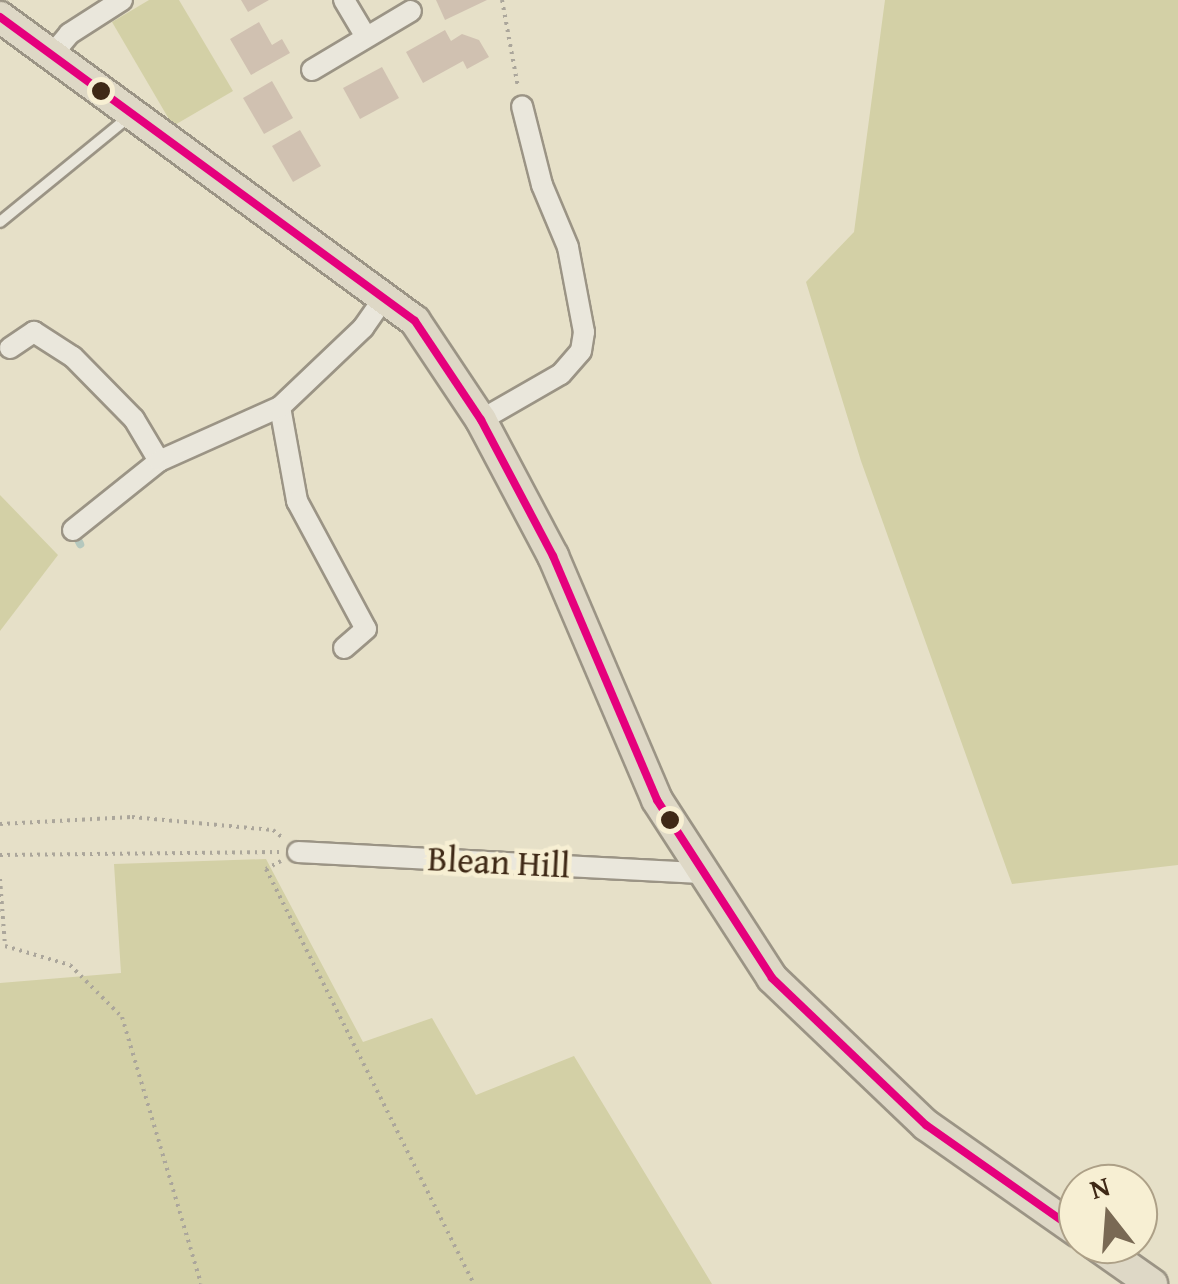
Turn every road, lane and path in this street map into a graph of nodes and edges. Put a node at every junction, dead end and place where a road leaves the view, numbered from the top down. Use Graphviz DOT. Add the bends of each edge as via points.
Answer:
graph roads {
  1 [pos="122,0"];
  2 [pos="344,0"];
  3 [pos="502,0"];
  4 [pos="411,10"];
  5 [pos="0,17"];
  6 [pos="366,37"];
  7 [pos="50,57"];
  8 [pos="312,70"];
  9 [pos="522,106"];
  10 [pos="131,115"];
  11 [pos="0,222"];
  12 [pos="386,296"];
  13 [pos="10,348"];
  14 [pos="280,407"];
  15 [pos="481,420"];
  16 [pos="158,461"];
  17 [pos="73,530"];
  18 [pos="344,648"];
  19 [pos="0,824"];
  20 [pos="273,830"];
  21 [pos="298,852"];
  22 [pos="0,855"];
  23 [pos="700,872"];
  24 [pos="0,879"];
  25 [pos="1058,1217"];
  26 [pos="201,1284"];
  27 [pos="474,1284"];
  1 -- 7 [label="street" via="69,34"];
  2 -- 6 [label="street"];
  3 -- 9 [label="path"];
  4 -- 6 [label="street"];
  5 -- 7 [label="main road"];
  6 -- 8 [label="street"];
  7 -- 10 [label="main road"];
  9 -- 15 [label="street" via="542,185 568,247 584,332 580,351 561,374"];
  10 -- 11 [label="lane"];
  10 -- 12 [label="main road"];
  12 -- 14 [label="street" via="363,328"];
  12 -- 15 [label="main road" via="415,321"];
  13 -- 16 [label="street" via="34,332 73,357 134,419"];
  14 -- 16 [label="street"];
  14 -- 18 [label="street" via="297,501 366,629"];
  15 -- 23 [label="main road" via="554,556 658,800"];
  16 -- 17 [label="street"];
  19 -- 20 [label="path" via="132,816"];
  21 -- 22 [label="path"];
  21 -- 23 [label="street, Blean Hill"];
  21 -- 27 [label="path" via="266,869"];
  23 -- 25 [label="main road" via="772,978 912,1111"];
  24 -- 26 [label="path" via="5,946 70,965 122,1017"];
}
